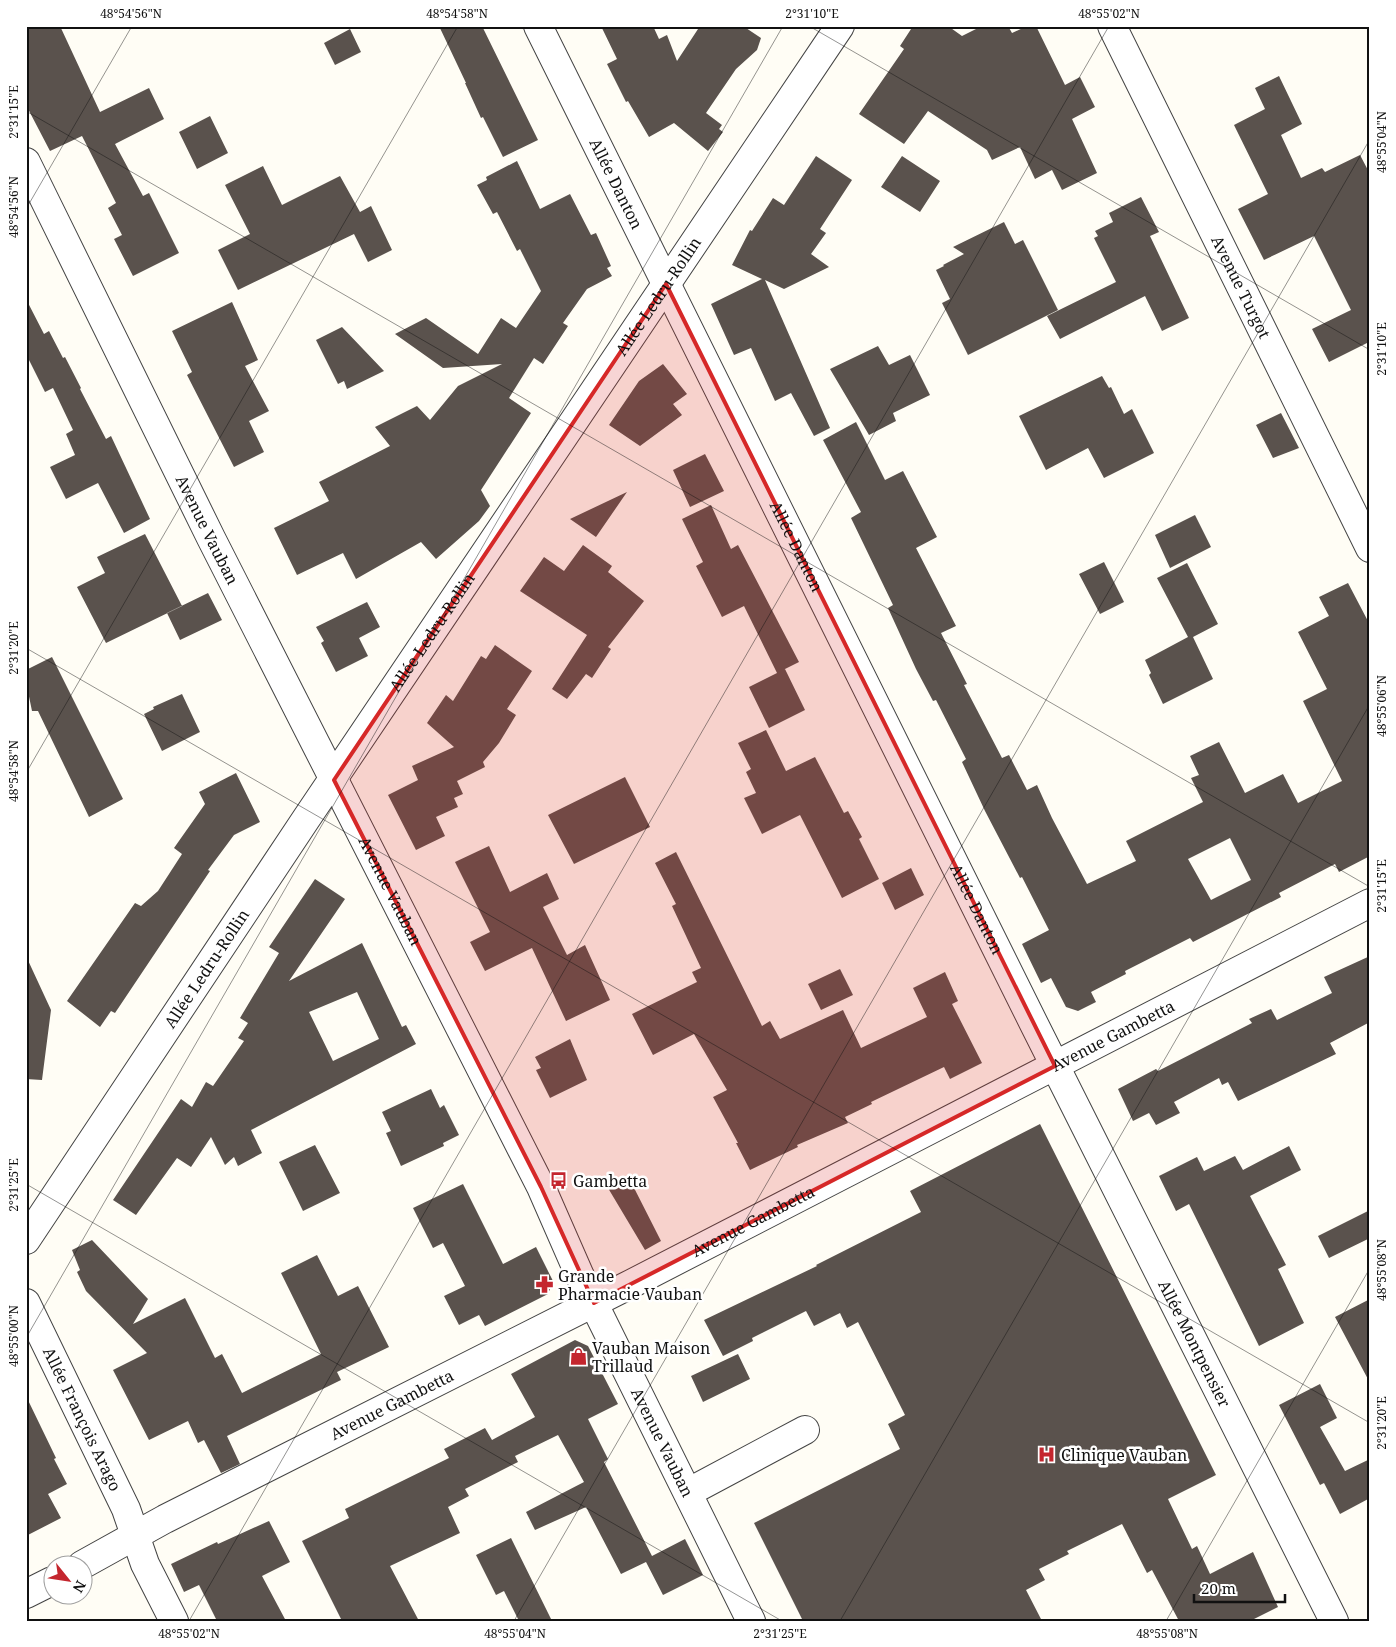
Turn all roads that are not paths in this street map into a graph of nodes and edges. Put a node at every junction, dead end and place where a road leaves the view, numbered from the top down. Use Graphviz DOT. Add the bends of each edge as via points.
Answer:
graph roads {
  1 [pos="538,26"];
  2 [pos="840,26"];
  3 [pos="1112,26"];
  4 [pos="26,162"];
  5 [pos="666,284"];
  6 [pos="1370,548"];
  7 [pos="334,780"];
  8 [pos="1370,903"];
  9 [pos="1055,1066"];
  10 [pos="26,1240"];
  11 [pos="26,1303"];
  12 [pos="594,1303"];
  13 [pos="806,1430"];
  14 [pos="688,1492"];
  15 [pos="135,1537"];
  16 [pos="92,1560"];
  17 [pos="42,1585"];
  18 [pos="26,1594"];
  19 [pos="174,1621"];
  20 [pos="751,1621"];
  21 [pos="1334,1621"];
  1 -- 5 [label="street, Allée Danton"];
  2 -- 5 [label="street, Allée Ledru-Rollin"];
  3 -- 6 [label="street, Avenue Turgot"];
  4 -- 7 [label="street, Avenue Vauban"];
  5 -- 7 [label="street, Allée Ledru-Rollin"];
  5 -- 9 [label="street, Allée Danton"];
  7 -- 10 [label="street, Allée Ledru-Rollin"];
  7 -- 12 [label="street, Avenue Vauban" via="541,1186"];
  8 -- 9 [label="street, Avenue Gambetta"];
  9 -- 12 [label="street, Avenue Gambetta"];
  9 -- 21 [label="street, Allée Montpensier"];
  11 -- 15 [label="street, Allée François Arago" via="126,1509"];
  12 -- 14 [label="street, Avenue Vauban"];
  12 -- 15 [label="street, Avenue Gambetta"];
  13 -- 14 [label="street"];
  14 -- 20 [label="street, Avenue Vauban"];
  15 -- 16 [label="street, Avenue Gambetta"];
  15 -- 19 [label="street, Allée François Arago"];
  17 -- 18 [label="street"];
}
